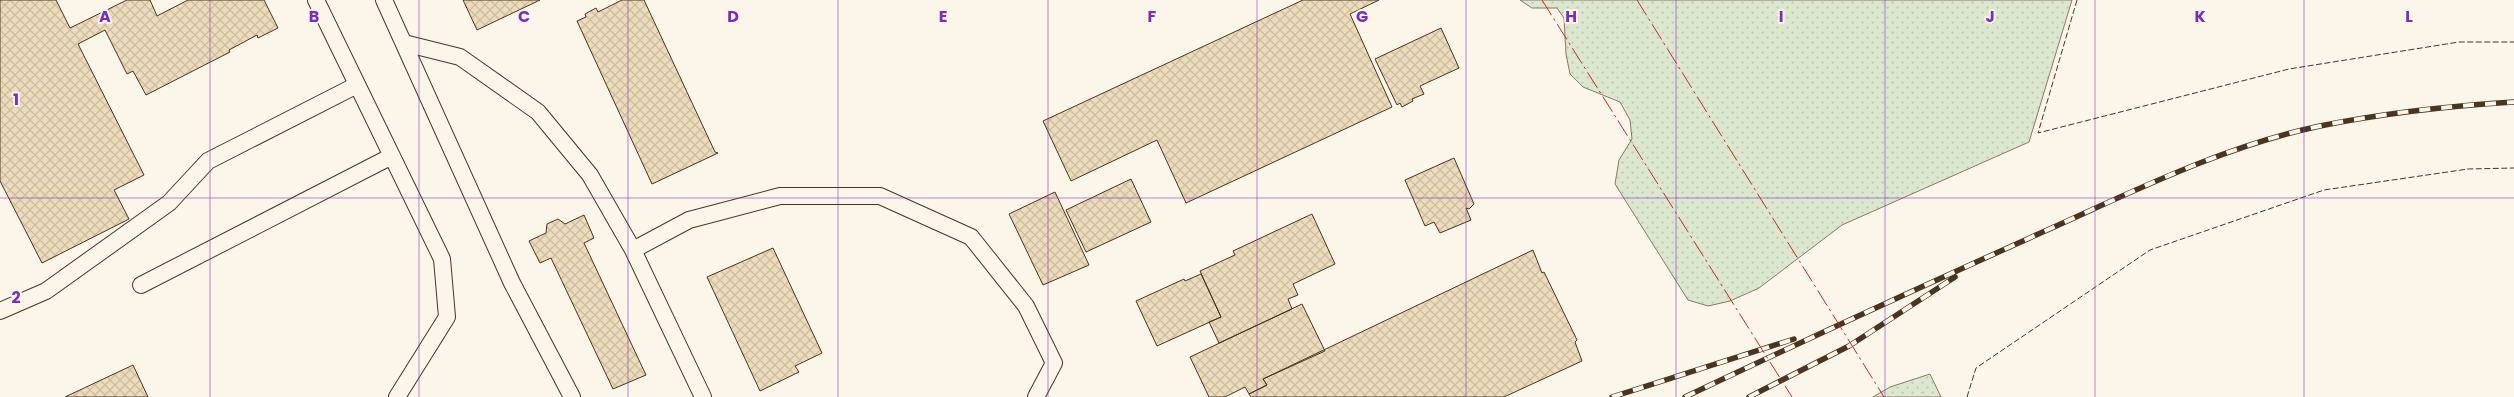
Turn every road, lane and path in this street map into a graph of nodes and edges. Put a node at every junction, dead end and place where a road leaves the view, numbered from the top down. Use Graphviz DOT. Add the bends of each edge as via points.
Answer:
graph roads {
  1 [pos="316,0"];
  2 [pos="384,0"];
  3 [pos="404,43"];
  4 [pos="357,85"];
  5 [pos="392,156"];
  6 [pos="632,250"];
  7 [pos="141,285"];
  8 [pos="0,311"];
  9 [pos="397,397"];
  10 [pos="572,397"];
  11 [pos="703,397"];
  12 [pos="1036,397"];
  1 -- 4 [label="lane"];
  2 -- 3 [label="lane"];
  3 -- 6 [label="lane" via="460,57 538,112 590,175"];
  3 -- 10 [label="lane" via="512,283"];
  4 -- 5 [label="lane"];
  4 -- 8 [label="lane" via="208,161 169,203 46,291"];
  5 -- 7 [label="lane"];
  5 -- 9 [label="lane" via="442,259 447,317"];
  6 -- 11 [label="lane"];
  6 -- 12 [label="lane" via="689,220 780,196 880,196 971,237 1026,306 1054,364"];
}
